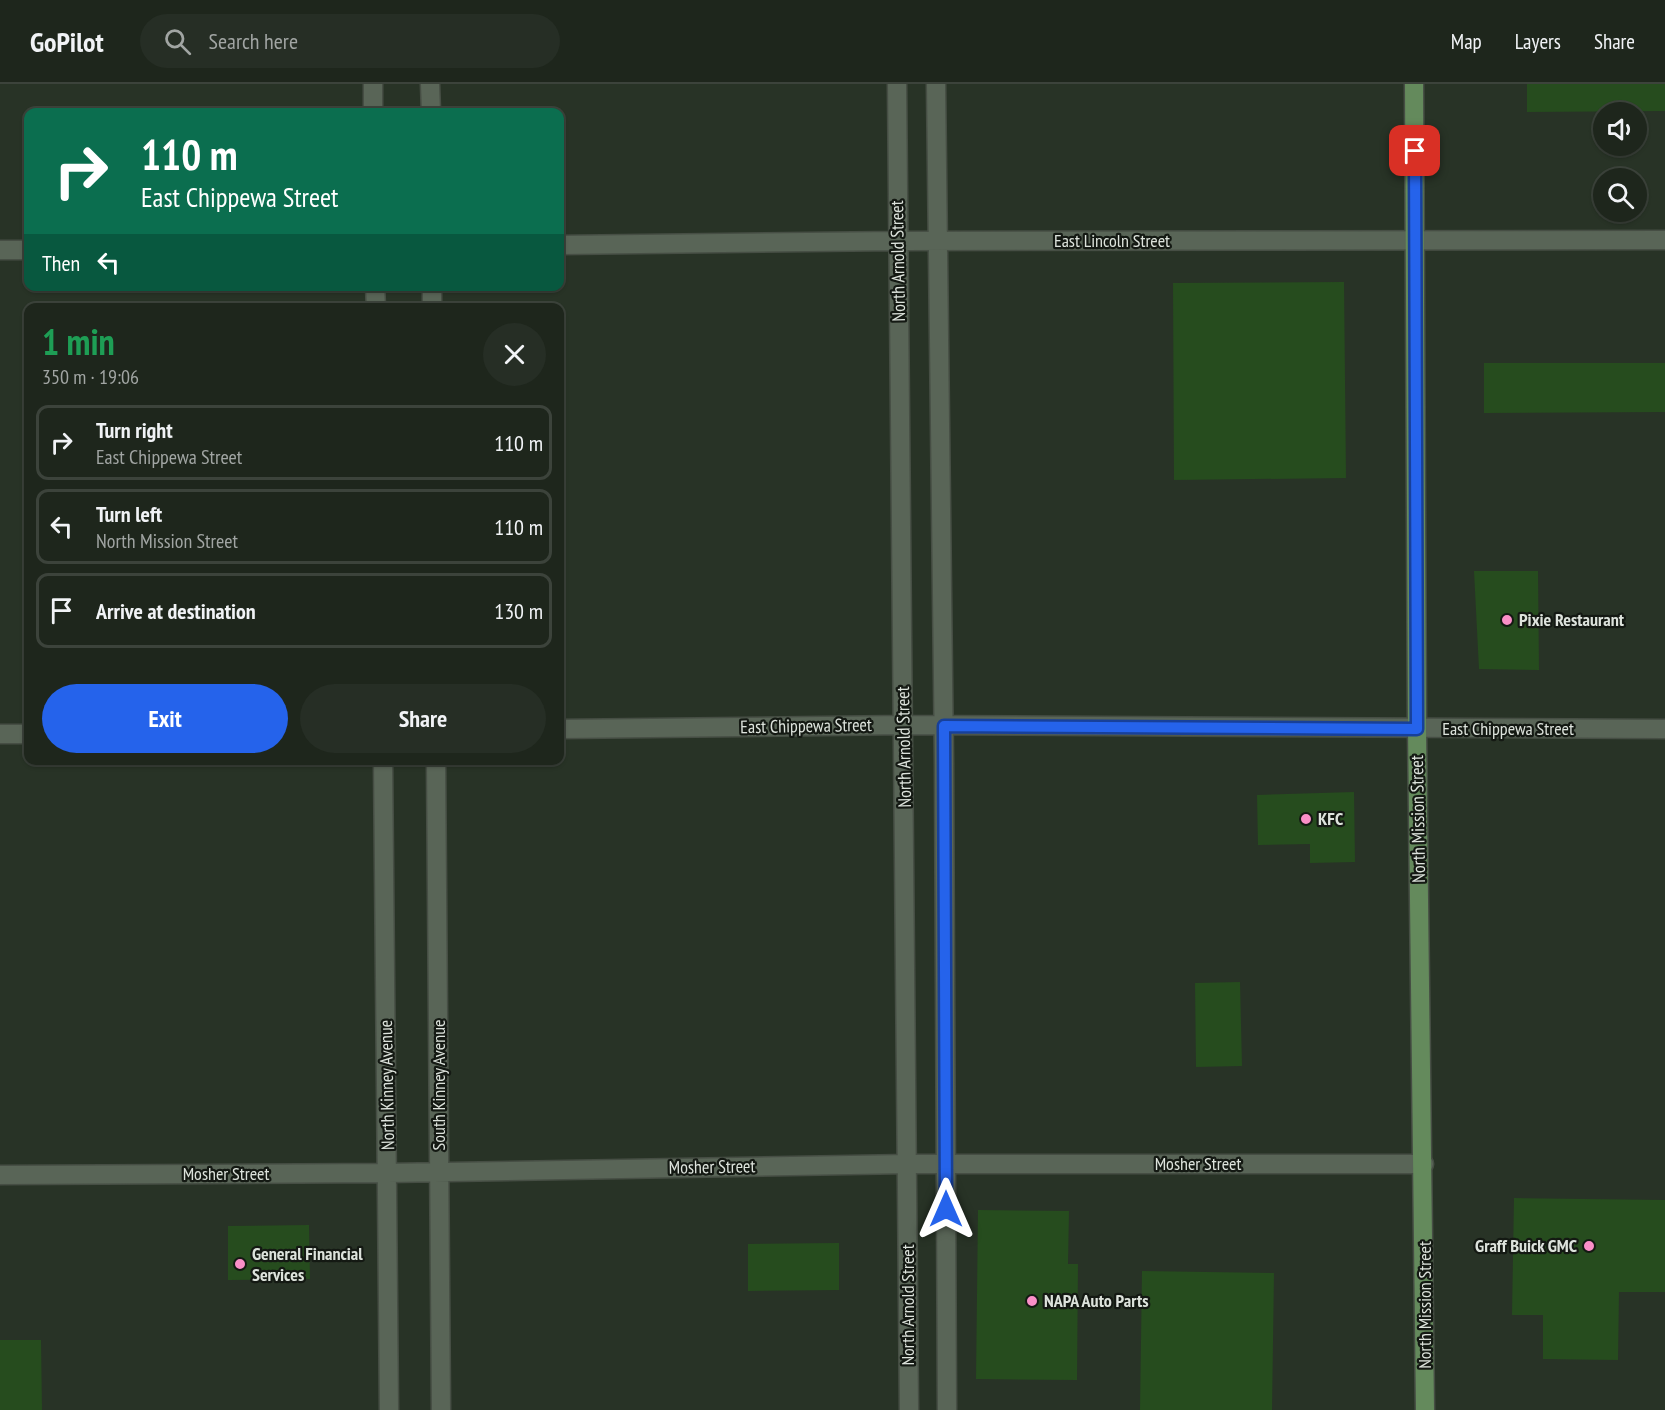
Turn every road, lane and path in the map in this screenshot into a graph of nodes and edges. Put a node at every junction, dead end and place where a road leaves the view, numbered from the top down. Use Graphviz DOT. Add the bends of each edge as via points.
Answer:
graph roads {
  1 [pos="373,84"];
  2 [pos="430,84"];
  3 [pos="897,84"];
  4 [pos="936,84"];
  5 [pos="1414,84"];
  6 [pos="373,108"];
  7 [pos="430,108"];
  8 [pos="1415,240"];
  9 [pos="1665,240"];
  10 [pos="897,241"];
  11 [pos="937,242"];
  12 [pos="564,245"];
  13 [pos="0,250"];
  14 [pos="24,250"];
  15 [pos="904,725"];
  16 [pos="944,726"];
  17 [pos="564,729"];
  18 [pos="1417,729"];
  19 [pos="1665,729"];
  20 [pos="0,734"];
  21 [pos="24,734"];
  22 [pos="383,765"];
  23 [pos="436,765"];
  24 [pos="908,1164"];
  25 [pos="946,1164"];
  26 [pos="1424,1164"];
  27 [pos="439,1172"];
  28 [pos="388,1173"];
  29 [pos="0,1175"];
  30 [pos="389,1410"];
  31 [pos="441,1410"];
  32 [pos="909,1410"];
  33 [pos="947,1410"];
  34 [pos="1425,1410"];
  1 -- 6 [label="street"];
  2 -- 7 [label="street"];
  3 -- 10 [label="street, North Arnold Street"];
  4 -- 11 [label="street"];
  5 -- 8 [label="main road, North Mission Street"];
  8 -- 9 [label="street, East Lincoln Street"];
  8 -- 11 [label="street, East Lincoln Street"];
  8 -- 18 [label="main road, North Mission Street"];
  10 -- 11 [label="street, East Lincoln Street"];
  10 -- 12 [label="street, East Lincoln Street"];
  10 -- 15 [label="street, North Arnold Street"];
  11 -- 16 [label="street"];
  13 -- 14 [label="street"];
  15 -- 16 [label="street, East Chippewa Street"];
  15 -- 17 [label="street, East Chippewa Street"];
  15 -- 24 [label="street, North Arnold Street"];
  16 -- 18 [label="street, East Chippewa Street"];
  16 -- 25 [label="street"];
  18 -- 19 [label="street, East Chippewa Street"];
  18 -- 26 [label="main road, North Mission Street"];
  20 -- 21 [label="street"];
  22 -- 28 [label="street, North Kinney Avenue"];
  23 -- 27 [label="street, South Kinney Avenue"];
  24 -- 25 [label="street, Mosher Street"];
  24 -- 27 [label="street, Mosher Street"];
  24 -- 32 [label="street, North Arnold Street"];
  25 -- 26 [label="street, Mosher Street"];
  25 -- 33 [label="street"];
  26 -- 34 [label="main road, North Mission Street"];
  27 -- 28 [label="street, Mosher Street"];
  27 -- 31 [label="street, South Kinney Avenue"];
  28 -- 29 [label="street, Mosher Street"];
  28 -- 30 [label="street, North Kinney Avenue"];
}
